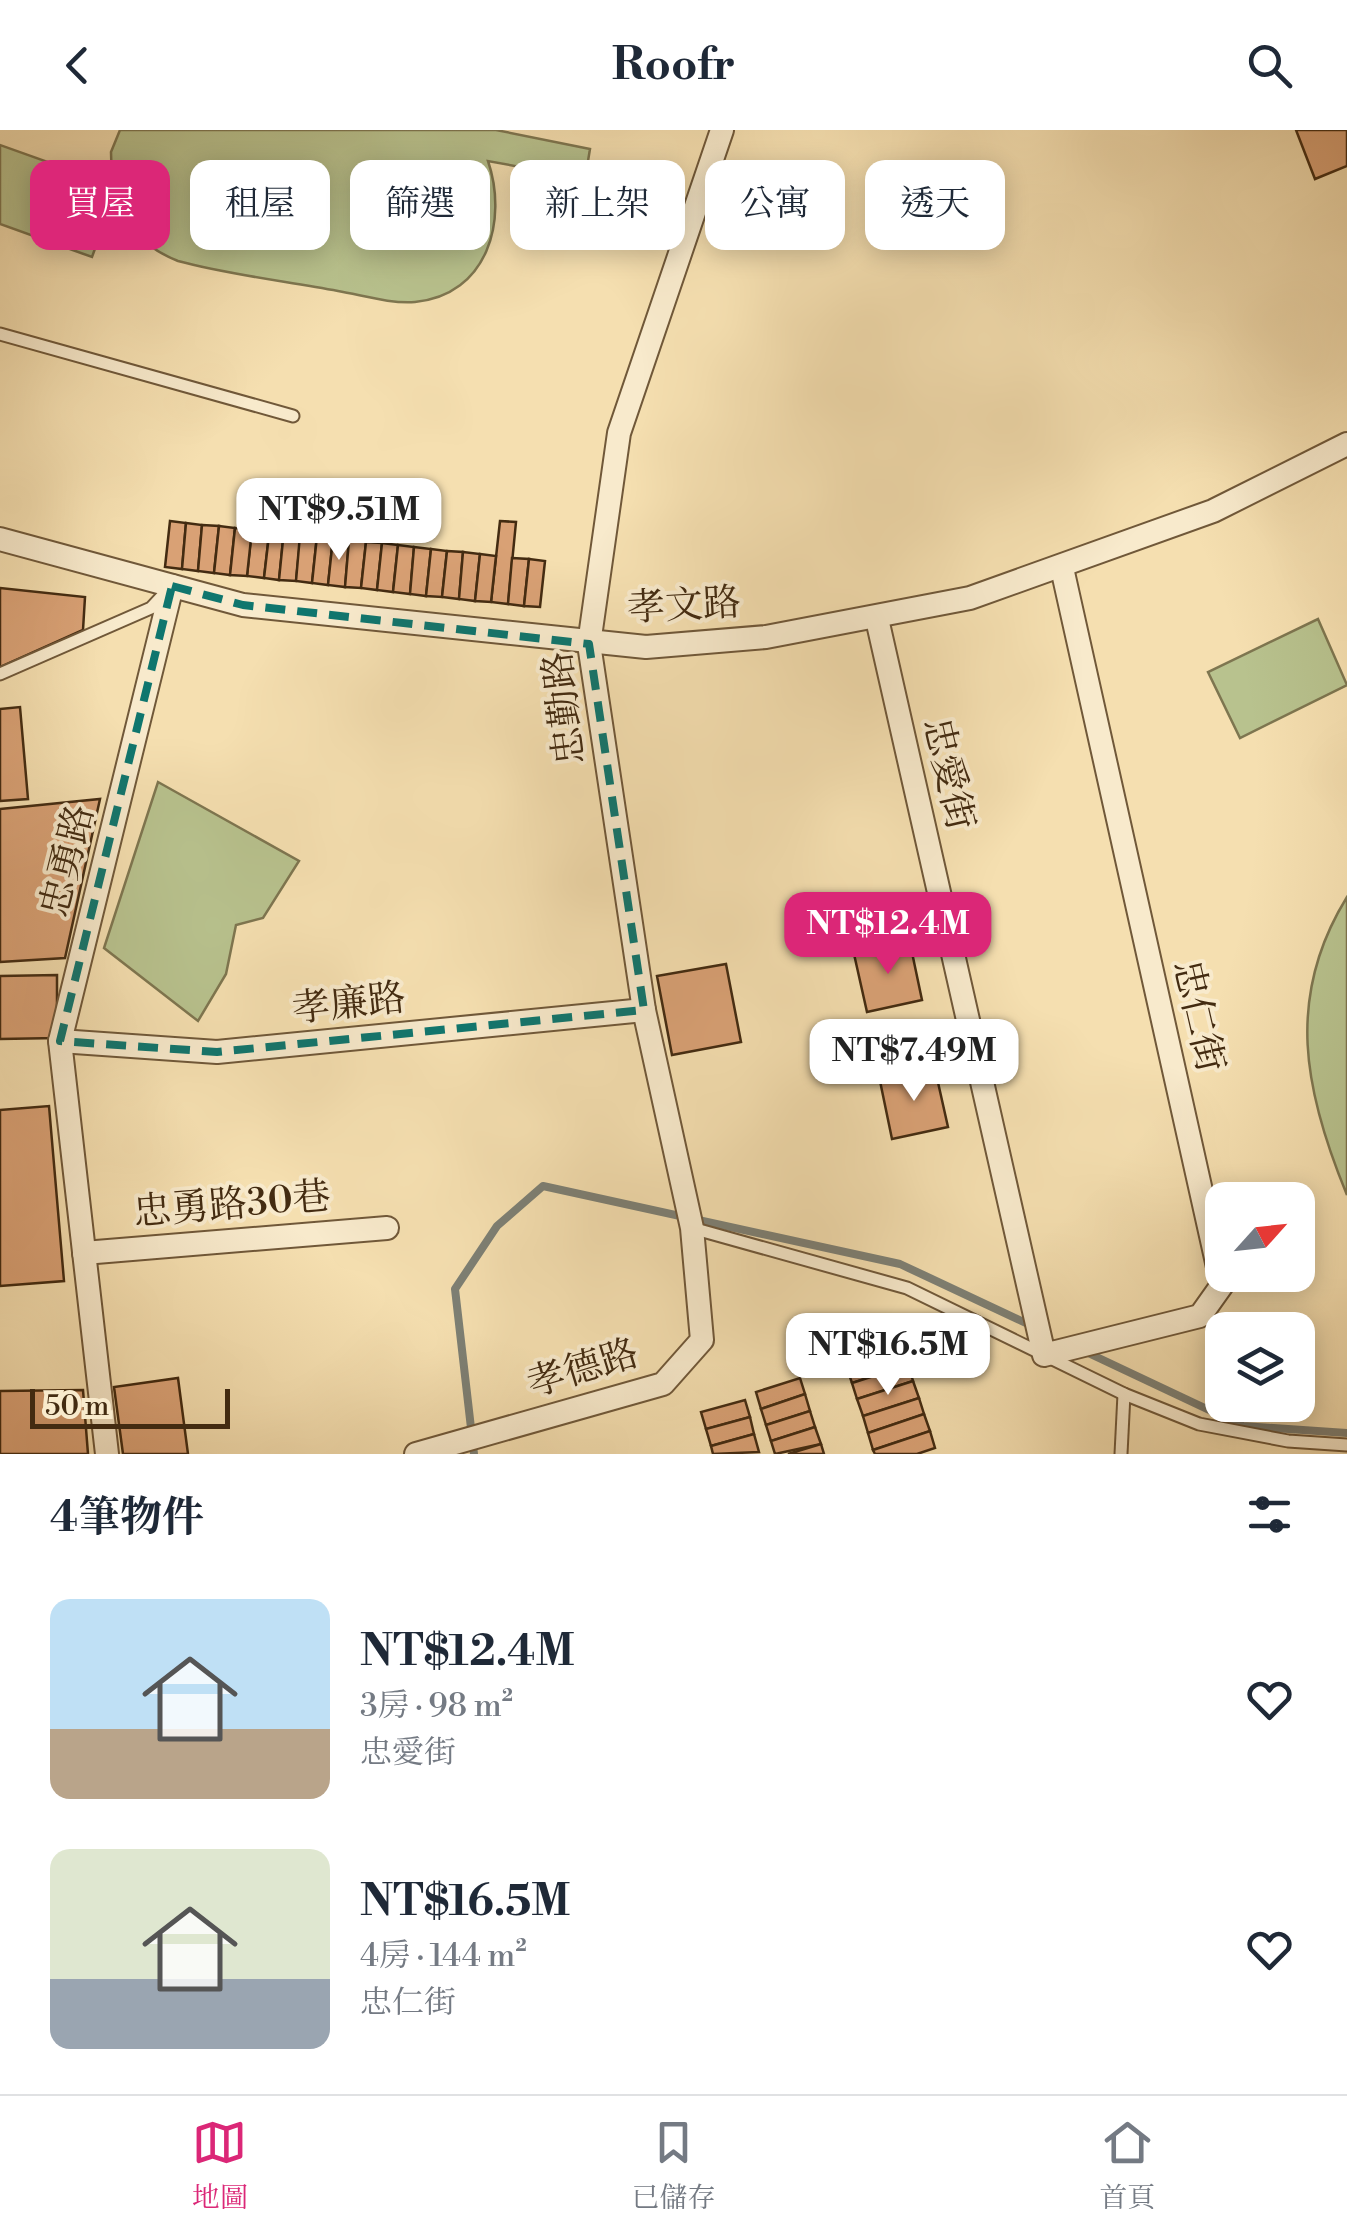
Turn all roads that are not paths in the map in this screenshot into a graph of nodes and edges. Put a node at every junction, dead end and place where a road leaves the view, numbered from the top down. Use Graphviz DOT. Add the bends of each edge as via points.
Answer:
graph roads {
  1 [pos="722,130"];
  2 [pos="0,334"];
  3 [pos="292,416"];
  4 [pos="1347,444"];
  5 [pos="0,539"];
  6 [pos="1062,568"];
  7 [pos="172,586"];
  8 [pos="877,619"];
  9 [pos="589,644"];
  10 [pos="0,674"];
  11 [pos="644,1010"];
  12 [pos="60,1041"];
  13 [pos="387,1228"];
  14 [pos="692,1228"];
  15 [pos="84,1252"];
  16 [pos="1044,1355"];
  17 [pos="1124,1394"];
  18 [pos="1347,1445"];
  19 [pos="107,1454"];
  20 [pos="416,1454"];
  21 [pos="1122,1454"];
  1 -- 9 [label="street, 忠勤路" via="619,434"];
  2 -- 3 [label="lane"];
  4 -- 6 [label="street, 孝文路" via="1213,511"];
  5 -- 7 [label="street, 孝文路"];
  6 -- 8 [label="street, 孝文路"];
  6 -- 16 [label="street, 忠仁街" via="1222,1285 1200,1316"];
  7 -- 9 [label="street, 孝文路" via="244,605"];
  7 -- 10 [label="lane" via="150,608"];
  7 -- 12 [label="street, 忠勇路"];
  8 -- 9 [label="street, 孝文路" via="766,637 646,647"];
  8 -- 16 [label="street, 忠愛街"];
  9 -- 11 [label="street, 忠勤路"];
  11 -- 12 [label="street, 孝廉路" via="217,1052"];
  11 -- 14 [label="street, 忠勤路"];
  12 -- 15 [label="street, 忠勇路"];
  13 -- 15 [label="street, 忠勇路30巷"];
  14 -- 16 [label="lane" via="907,1288"];
  14 -- 20 [label="street, 孝德路" via="702,1340 663,1384"];
  15 -- 19 [label="street, 忠勇路"];
  16 -- 17 [label="lane"];
  17 -- 18 [label="lane" via="1200,1424"];
  17 -- 21 [label="lane"];
}
